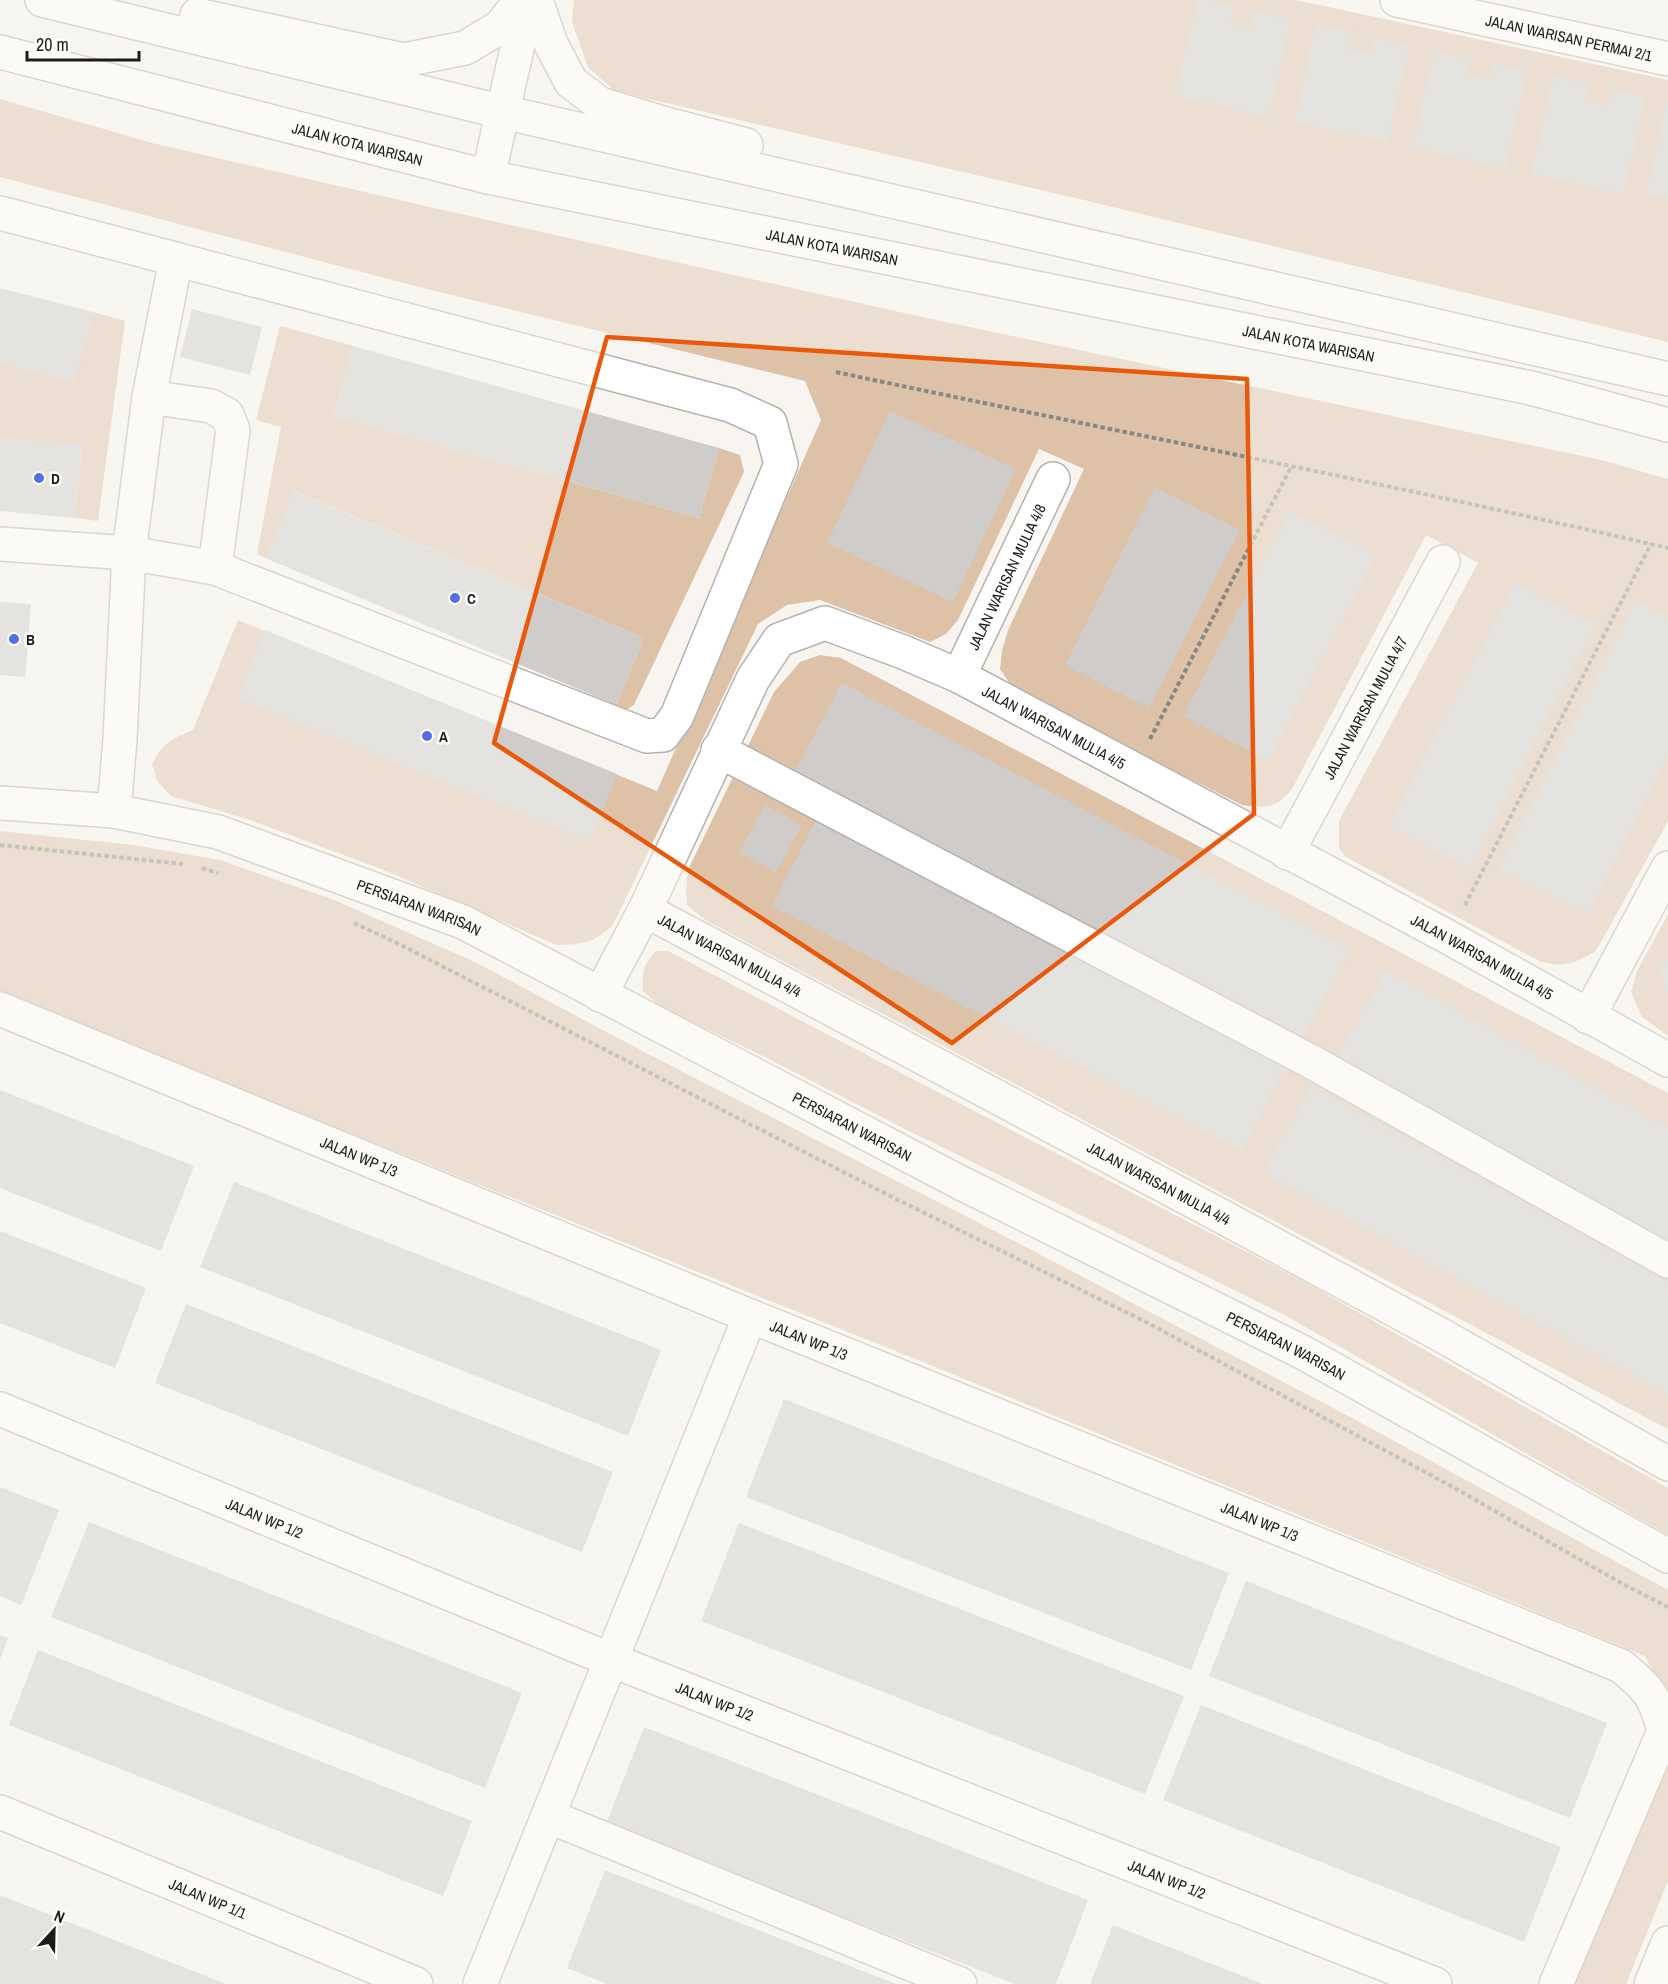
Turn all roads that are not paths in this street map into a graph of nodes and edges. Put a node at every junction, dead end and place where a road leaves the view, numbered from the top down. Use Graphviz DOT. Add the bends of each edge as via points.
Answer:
graph roads {
  1 [pos="42,0"];
  2 [pos="128,0"];
  3 [pos="521,0"];
  4 [pos="528,0"];
  5 [pos="536,0"];
  6 [pos="1397,0"];
  7 [pos="0,52"];
  8 [pos="1668,58"];
  9 [pos="503,112"];
  10 [pos="488,177"];
  11 [pos="818,184"];
  12 [pos="0,213"];
  13 [pos="176,259"];
  14 [pos="1668,379"];
  15 [pos="149,397"];
  16 [pos="1668,425"];
  17 [pos="1053,479"];
  18 [pos="0,544"];
  19 [pos="129,553"];
  20 [pos="1443,562"];
  21 [pos="215,568"];
  22 [pos="959,676"];
  23 [pos="718,750"];
  24 [pos="0,803"];
  25 [pos="114,812"];
  26 [pos="1287,853"];
  27 [pos="1668,868"];
  28 [pos="645,910"];
  29 [pos="600,995"];
  30 [pos="0,1009"];
  31 [pos="1588,1017"];
  32 [pos="1668,1060"];
  33 [pos="1668,1261"];
  34 [pos="750,1316"];
  35 [pos="0,1409"];
  36 [pos="1668,1464"];
  37 [pos="1668,1556"];
  38 [pos="611,1660"];
  39 [pos="0,1812"];
  40 [pos="548,1815"];
  41 [pos="1668,1943"];
  42 [pos="416,1984"];
  43 [pos="480,1984"];
  44 [pos="960,1984"];
  45 [pos="1435,1984"];
  46 [pos="1556,1984"];
  47 [pos="1651,1984"];
  1 -- 9 [label="street"];
  2 -- 3 [label="street" via="405,60 465,48 500,27"];
  4 -- 9 [label="street"];
  5 -- 11 [label="street" via="551,44 571,82 600,104 752,147"];
  6 -- 8 [label="street, JALAN WARISAN PERMAI 2/1"];
  7 -- 10 [label="street, JALAN KOTA WARISAN"];
  9 -- 10 [label="street"];
  9 -- 11 [label="street"];
  10 -- 16 [label="street, JALAN KOTA WARISAN" via="1531,388"];
  11 -- 14 [label="street"];
  12 -- 13 [label="street"];
  13 -- 15 [label="street"];
  13 -- 21 [label="street" via="730,405 770,423 781,464 677,716 663,735 647,736"];
  15 -- 19 [label="street"];
  15 -- 21 [label="street" via="211,406 226,415 233,430"];
  17 -- 22 [label="street, JALAN WARISAN MULIA 4/8"];
  18 -- 19 [label="street"];
  19 -- 21 [label="street"];
  19 -- 25 [label="street"];
  20 -- 26 [label="street, JALAN WARISAN MULIA 4/7"];
  22 -- 23 [label="street, JALAN WARISAN MULIA 4/5" via="825,623 779,640 753,679"];
  22 -- 26 [label="street, JALAN WARISAN MULIA 4/5"];
  23 -- 28 [label="street, JALAN WARISAN MULIA 4/5"];
  23 -- 33 [label="street" via="1310,1060"];
  24 -- 25 [label="street, PERSIARAN WARISAN"];
  25 -- 29 [label="street, PERSIARAN WARISAN" via="218,832 463,922"];
  26 -- 31 [label="street, JALAN WARISAN MULIA 4/5"];
  27 -- 31 [label="street"];
  28 -- 29 [label="street, JALAN WARISAN MULIA 4/5"];
  28 -- 36 [label="street, JALAN WARISAN MULIA 4/4" via="1442,1335"];
  29 -- 37 [label="street, PERSIARAN WARISAN" via="961,1183 1304,1353"];
  30 -- 34 [label="street, JALAN WP 1/3"];
  31 -- 32 [label="street, JALAN WARISAN MULIA 4/5"];
  34 -- 38 [label="street"];
  34 -- 46 [label="street, JALAN WP 1/3" via="1621,1666 1644,1685 1658,1707 1664,1731"];
  35 -- 38 [label="street, JALAN WP 1/2"];
  38 -- 40 [label="street"];
  38 -- 45 [label="street, JALAN WP 1/2"];
  39 -- 42 [label="street, JALAN WP 1/1"];
  40 -- 43 [label="street"];
  40 -- 44 [label="street"];
  41 -- 47 [label="street"];
}
